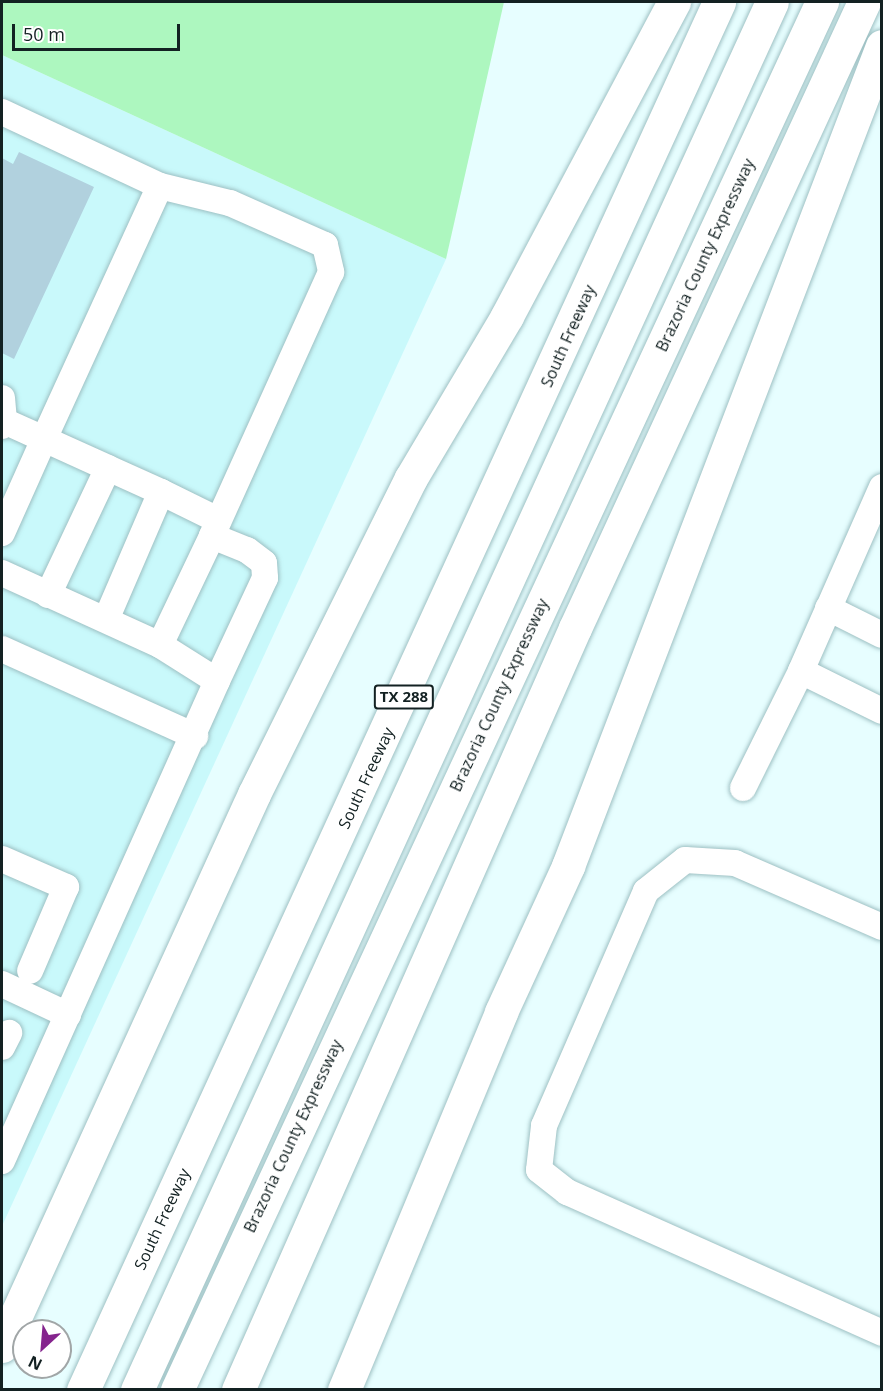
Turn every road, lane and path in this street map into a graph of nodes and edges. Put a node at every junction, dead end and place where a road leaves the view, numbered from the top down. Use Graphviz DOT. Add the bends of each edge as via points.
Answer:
graph roads {
  1 [pos="674,2"];
  2 [pos="719,2"];
  3 [pos="772,2"];
  4 [pos="822,2"];
  5 [pos="864,2"];
  6 [pos="882,46"];
  7 [pos="2,112"];
  8 [pos="160,186"];
  9 [pos="2,415"];
  10 [pos="45,439"];
  11 [pos="108,468"];
  12 [pos="882,487"];
  13 [pos="161,492"];
  14 [pos="215,528"];
  15 [pos="2,533"];
  16 [pos="2,573"];
  17 [pos="48,595"];
  18 [pos="828,609"];
  19 [pos="106,620"];
  20 [pos="882,635"];
  21 [pos="160,645"];
  22 [pos="2,649"];
  23 [pos="801,671"];
  24 [pos="217,681"];
  25 [pos="882,711"];
  26 [pos="195,736"];
  27 [pos="742,788"];
  28 [pos="2,859"];
  29 [pos="882,927"];
  30 [pos="30,971"];
  31 [pos="2,984"];
  32 [pos="68,1015"];
  33 [pos="2,1161"];
  34 [pos="878,1325"];
  35 [pos="2,1346"];
  36 [pos="83,1389"];
  37 [pos="137,1389"];
  38 [pos="177,1389"];
  39 [pos="238,1389"];
  40 [pos="344,1389"];
  1 -- 35 [label="main road" via="507,316 411,478 254,794"];
  2 -- 36 [label="main road, South Freeway / TX 288"];
  3 -- 37 [label="main road"];
  4 -- 38 [label="main road, Brazoria County Expressway"];
  5 -- 39 [label="main road" via="575,628"];
  6 -- 40 [label="main road" via="568,866 501,1012"];
  7 -- 8 [label="lane"];
  8 -- 10 [label="lane"];
  8 -- 14 [label="lane" via="230,202 326,245 332,272"];
  9 -- 10 [label="lane"];
  10 -- 11 [label="lane"];
  10 -- 15 [label="lane"];
  11 -- 13 [label="lane"];
  11 -- 17 [label="lane"];
  12 -- 18 [label="lane"];
  13 -- 14 [label="lane"];
  13 -- 19 [label="lane"];
  14 -- 21 [label="lane"];
  14 -- 24 [label="lane" via="264,563 265,578"];
  16 -- 17 [label="lane"];
  17 -- 19 [label="lane"];
  18 -- 20 [label="lane"];
  18 -- 23 [label="lane"];
  19 -- 21 [label="lane"];
  21 -- 24 [label="lane"];
  22 -- 26 [label="lane"];
  23 -- 25 [label="lane"];
  23 -- 27 [label="lane"];
  24 -- 26 [label="lane"];
  26 -- 32 [label="lane"];
  28 -- 30 [label="lane" via="66,887"];
  29 -- 34 [label="lane" via="735,863 684,860 646,891 544,1126 539,1170 567,1192"];
  31 -- 32 [label="lane"];
  32 -- 33 [label="lane"];
}
